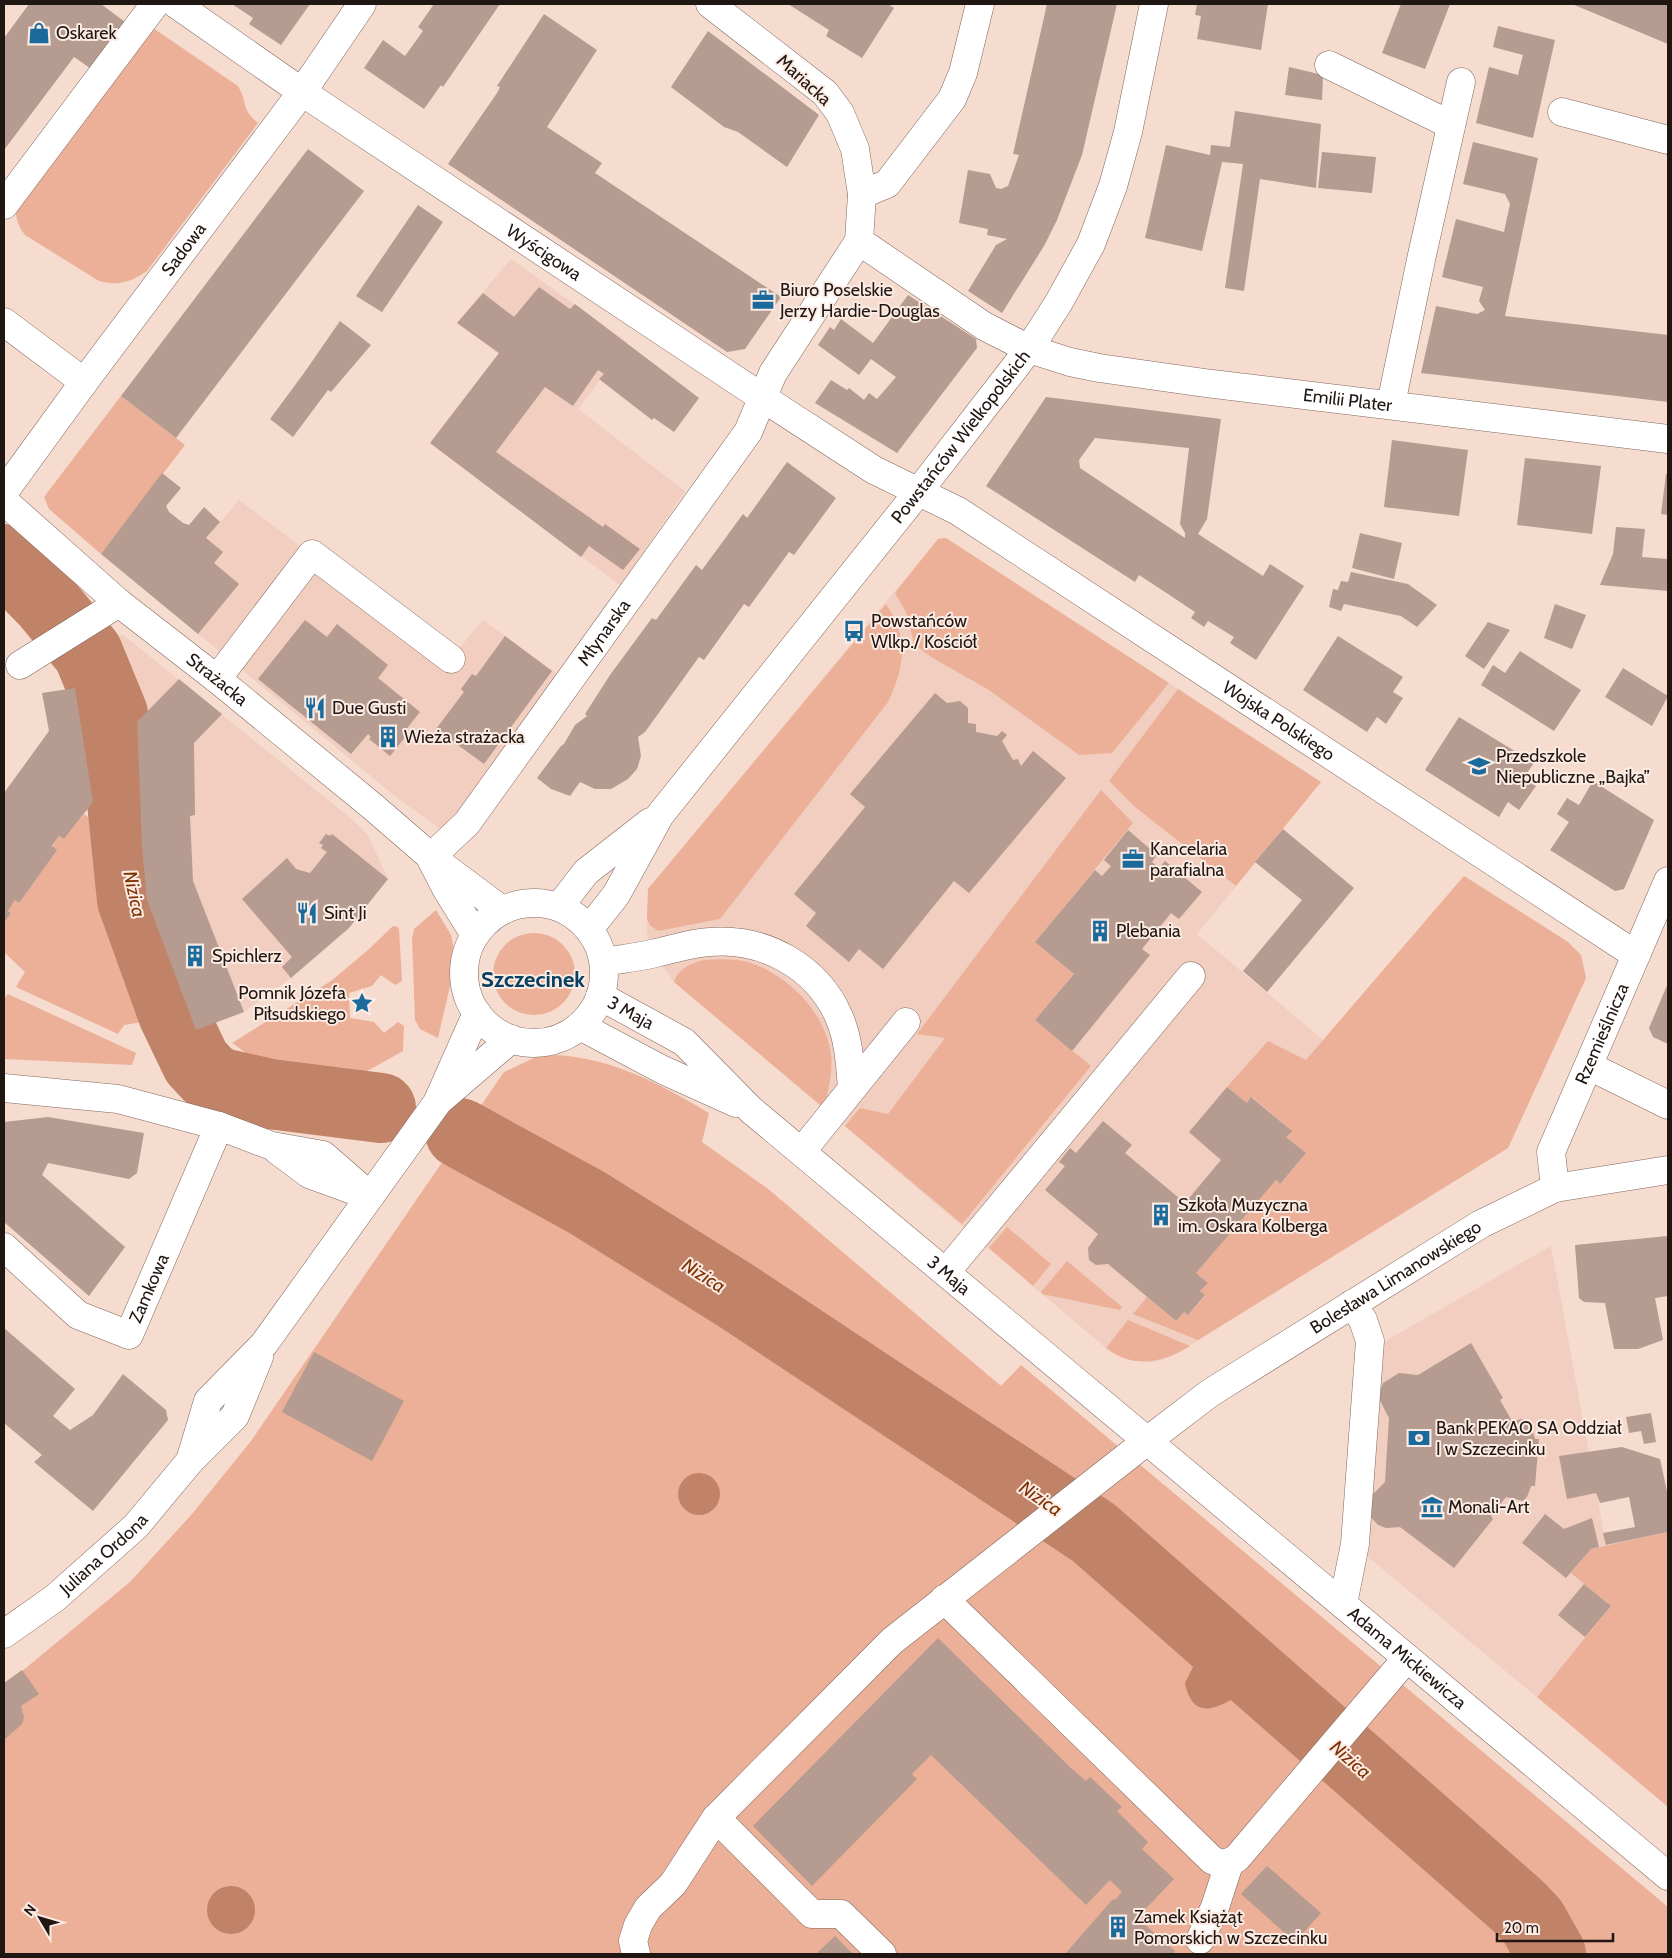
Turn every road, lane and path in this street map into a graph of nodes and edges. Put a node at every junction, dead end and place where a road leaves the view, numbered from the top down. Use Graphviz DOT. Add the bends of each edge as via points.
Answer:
graph roads {
  1 [pos="155,4"];
  2 [pos="176,4"];
  3 [pos="362,4"];
  4 [pos="710,4"];
  5 [pos="980,4"];
  6 [pos="1154,4"];
  7 [pos="1329,65"];
  8 [pos="1461,82"];
  9 [pos="302,92"];
  10 [pos="1562,112"];
  11 [pos="1451,126"];
  12 [pos="1668,140"];
  13 [pos="862,194"];
  14 [pos="4,205"];
  15 [pos="859,241"];
  16 [pos="4,322"];
  17 [pos="1029,349"];
  18 [pos="84,382"];
  19 [pos="763,398"];
  20 [pos="1391,404"];
  21 [pos="1668,439"];
  22 [pos="919,491"];
  23 [pos="4,492"];
  24 [pos="4,501"];
  25 [pos="119,603"];
  26 [pos="451,659"];
  27 [pos="20,666"];
  28 [pos="217,679"];
  29 [pos="660,815"];
  30 [pos="430,857"];
  31 [pos="1668,881"];
  32 [pos="559,907"];
  33 [pos="502,910"];
  34 [pos="589,929"];
  35 [pos="475,935"];
  36 [pos="1636,955"];
  37 [pos="604,962"];
  38 [pos="1191,976"];
  39 [pos="600,996"];
  40 [pos="477,1013"];
  41 [pos="906,1022"];
  42 [pos="580,1026"];
  43 [pos="512,1039"];
  44 [pos="1588,1066"];
  45 [pos="4,1088"];
  46 [pos="852,1088"];
  47 [pos="437,1103"];
  48 [pos="1668,1105"];
  49 [pos="751,1110"];
  50 [pos="219,1126"];
  51 [pos="802,1151"];
  52 [pos="1668,1170"];
  53 [pos="1555,1188"];
  54 [pos="370,1196"];
  55 [pos="4,1247"];
  56 [pos="946,1272"];
  57 [pos="1352,1304"];
  58 [pos="1147,1441"];
  59 [pos="944,1600"];
  60 [pos="1343,1604"];
  61 [pos="4,1634"];
  62 [pos="1407,1658"];
  63 [pos="716,1818"];
  64 [pos="1228,1864"];
  65 [pos="1668,1876"];
  66 [pos="1200,1940"];
  67 [pos="636,1954"];
  68 [pos="882,1954"];
  1 -- 14 [label="street"];
  2 -- 9 [label="street, Wyścigowa"];
  3 -- 9 [label="street, Sadowa"];
  4 -- 13 [label="street, Mariacka" via="825,93 840,113 855,149"];
  5 -- 13 [label="street" via="963,73 952,99 887,184"];
  6 -- 17 [label="street, Powstańców Wielkopolskich" via="1128,132 1102,219 1059,302"];
  7 -- 11 [label="street"];
  8 -- 11 [label="street"];
  9 -- 18 [label="street, Sadowa"];
  9 -- 19 [label="street, Wyścigowa"];
  10 -- 12 [label="street"];
  11 -- 20 [label="street"];
  13 -- 15 [label="street, Mariacka"];
  15 -- 17 [label="street" via="984,326"];
  15 -- 19 [label="street, Mariacka" via="773,373"];
  16 -- 18 [label="street"];
  17 -- 20 [label="street, Emilii Plater" via="1099,368"];
  17 -- 22 [label="street, Powstańców Wielkopolskich"];
  18 -- 23 [label="street, Sadowa"];
  19 -- 22 [label="street, Wyścigowa" via="874,470"];
  19 -- 30 [label="street, Młynarska" via="748,432 467,823"];
  20 -- 21 [label="street, Emilii Plater"];
  22 -- 29 [label="street, Powstańców Wielkopolskich"];
  22 -- 36 [label="street, Wojska Polskiego" via="958,511"];
  24 -- 25 [label="street, Strażacka"];
  25 -- 27 [label="street"];
  25 -- 28 [label="street, Strażacka"];
  26 -- 28 [label="street" via="312,554"];
  28 -- 30 [label="street, Strażacka"];
  29 -- 32 [label="street, Powstańców Wielkopolskich" via="586,872"];
  29 -- 34 [label="street, Powstańców Wielkopolskich" via="616,895"];
  30 -- 33 [label="street, Strażacka"];
  30 -- 35 [label="street, Strażacka"];
  31 -- 36 [label="street, Rzemieślnicza"];
  32 -- 33 [label="street" via="539,902"];
  32 -- 34 [label="street" via="576,916"];
  33 -- 35 [label="street"];
  34 -- 37 [label="street"];
  35 -- 40 [label="street" via="466,954 464,974 467,995"];
  36 -- 44 [label="street, Rzemieślnicza"];
  37 -- 39 [label="street"];
  37 -- 46 [label="street" via="708,942 743,943 785,957 811,976 839,1016 848,1044"];
  38 -- 56 [label="street"];
  39 -- 42 [label="street"];
  39 -- 49 [label="street, 3 Maja" via="684,1042"];
  40 -- 43 [label="street" via="492,1029"];
  40 -- 47 [label="street"];
  41 -- 46 [label="street"];
  42 -- 43 [label="street" via="559,1038 535,1043"];
  42 -- 49 [label="street, 3 Maja" via="663,1070"];
  43 -- 47 [label="street"];
  44 -- 48 [label="street"];
  44 -- 53 [label="street, Rzemieślnicza" via="1552,1152"];
  45 -- 50 [label="street" via="118,1099"];
  46 -- 51 [label="street"];
  47 -- 54 [label="street, Juliana Ordona"];
  49 -- 51 [label="street, 3 Maja"];
  50 -- 54 [label="street" via="272,1146 323,1156"];
  50 -- 55 [label="street, Zamkowa" via="129,1335 78,1315"];
  51 -- 56 [label="street, 3 Maja"];
  52 -- 53 [label="street, Bolesława Limanowskiego"];
  53 -- 57 [label="street, Bolesława Limanowskiego" via="1481,1224"];
  54 -- 61 [label="street, Juliana Ordona" via="264,1344 208,1401 190,1461 136,1526 55,1598"];
  56 -- 58 [label="street, 3 Maja"];
  57 -- 58 [label="street, Bolesława Limanowskiego" via="1210,1393"];
  57 -- 60 [label="street" via="1363,1320 1370,1341 1355,1544"];
  58 -- 59 [label="street, Bolesława Limanowskiego"];
  58 -- 60 [label="street, Adama Mickiewicza"];
  59 -- 63 [label="street, Bolesława Limanowskiego" via="892,1641"];
  59 -- 64 [label="street" via="1212,1860"];
  60 -- 62 [label="street, Adama Mickiewicza"];
  62 -- 64 [label="street" via="1237,1858"];
  62 -- 65 [label="street, Adama Mickiewicza"];
  63 -- 67 [label="street, Bolesława Limanowskiego" via="673,1884 648,1908 633,1941"];
  63 -- 68 [label="street" via="812,1914 840,1914"];
  64 -- 66 [label="street" via="1215,1907"];
}
